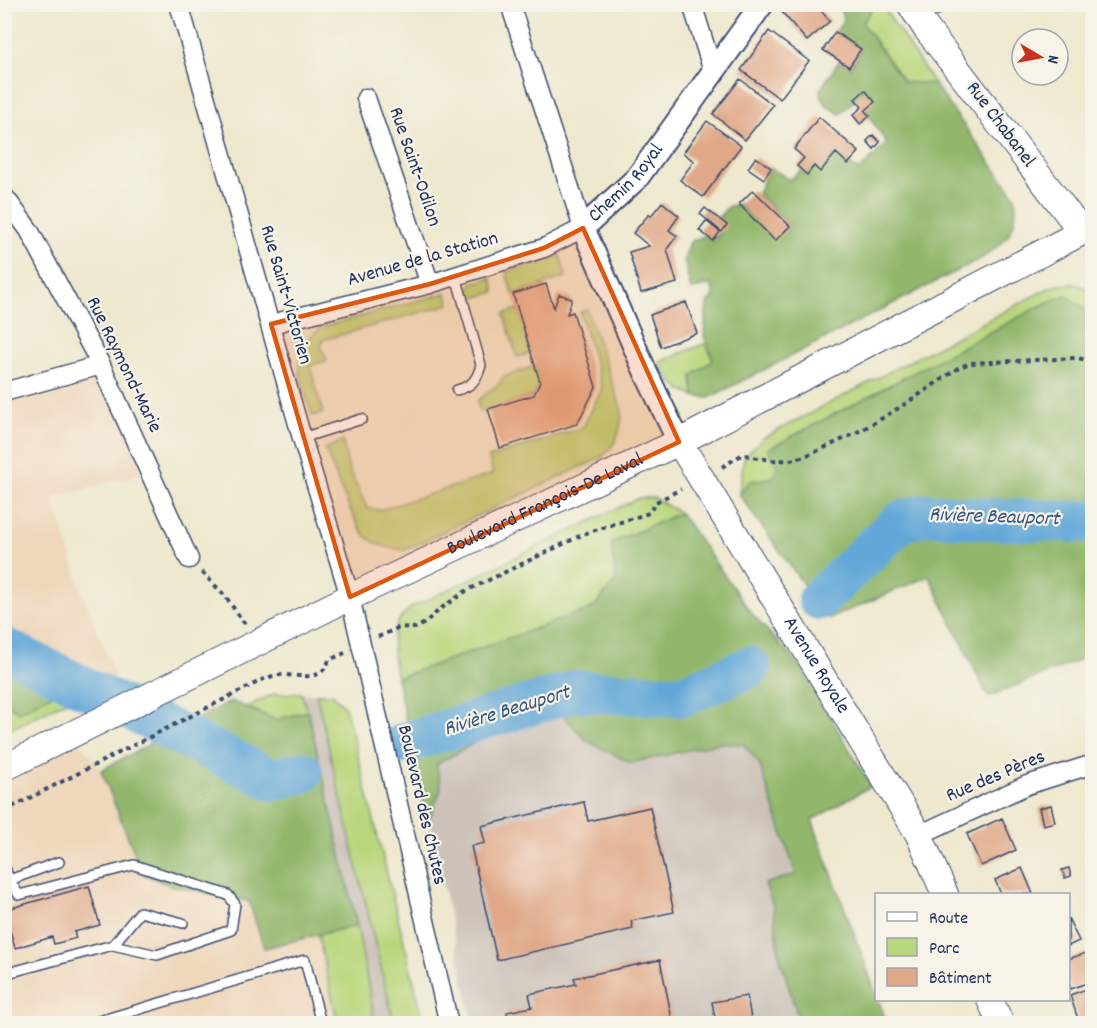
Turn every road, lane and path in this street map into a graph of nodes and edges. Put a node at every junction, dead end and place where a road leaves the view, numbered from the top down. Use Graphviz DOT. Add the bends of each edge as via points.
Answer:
graph roads {
  1 [pos="179,4"];
  2 [pos="510,4"];
  3 [pos="692,4"];
  4 [pos="762,4"];
  5 [pos="940,4"];
  6 [pos="913,9"];
  7 [pos="713,71"];
  8 [pos="366,98"];
  9 [pos="4,196"];
  10 [pos="583,228"];
  11 [pos="1087,238"];
  12 [pos="456,276"];
  13 [pos="430,284"];
  14 [pos="271,324"];
  15 [pos="1092,362"];
  16 [pos="101,366"];
  17 [pos="457,390"];
  18 [pos="4,392"];
  19 [pos="362,419"];
  20 [pos="302,438"];
  21 [pos="679,442"];
  22 [pos="700,480"];
  23 [pos="189,559"];
  24 [pos="350,597"];
  25 [pos="259,643"];
  26 [pos="361,645"];
  27 [pos="1092,766"];
  28 [pos="4,768"];
  29 [pos="4,811"];
  30 [pos="919,835"];
  31 [pos="59,862"];
  32 [pos="4,864"];
  33 [pos="7,881"];
  34 [pos="945,893"];
  35 [pos="183,923"];
  36 [pos="113,945"];
  37 [pos="4,974"];
  38 [pos="991,1001"];
  39 [pos="89,1023"];
  40 [pos="321,1023"];
  41 [pos="449,1023"];
  42 [pos="1001,1023"];
  1 -- 14 [label="street, Rue Saint-Victorien"];
  2 -- 10 [label="street"];
  3 -- 7 [label="street"];
  4 -- 7 [label="street, Chemin Royal"];
  5 -- 6 [label="street"];
  6 -- 11 [label="main road, Rue Chabanel"];
  7 -- 10 [label="street, Chemin Royal" via="637,178"];
  8 -- 13 [label="street, Rue Saint-Odilon"];
  9 -- 16 [label="street, Rue Raymond-Marie" via="29,230"];
  10 -- 12 [label="street, Avenue de la Station" via="544,248"];
  10 -- 21 [label="street, Chemin Royal"];
  11 -- 21 [label="main road, Boulevard François-De Laval"];
  12 -- 13 [label="street, Avenue de la Station"];
  12 -- 17 [label="lane" via="481,365 478,378 469,387"];
  13 -- 14 [label="street, Avenue de la Station"];
  14 -- 20 [label="street, Rue Saint-Victorien"];
  15 -- 22 [label="path" via="1077,358 970,363 890,414 803,457 775,460 743,454"];
  16 -- 18 [label="street"];
  16 -- 23 [label="street, Rue Raymond-Marie"];
  19 -- 20 [label="lane"];
  20 -- 24 [label="street, Rue Saint-Victorien"];
  21 -- 22 [label="main road, Avenue Royale"];
  21 -- 24 [label="main road, Boulevard François-De Laval"];
  22 -- 26 [label="path" via="656,502 649,513 586,533 466,591 415,628 400,627"];
  22 -- 30 [label="main road, Avenue Royale"];
  23 -- 25 [label="path" via="225,596"];
  24 -- 25 [label="main road, Boulevard François-De Laval"];
  24 -- 26 [label="street, Boulevard des Chutes"];
  25 -- 28 [label="main road, Boulevard François-De Laval"];
  26 -- 29 [label="path" via="329,660 321,674 272,676 260,681"];
  26 -- 41 [label="street, Boulevard des Chutes"];
  27 -- 30 [label="street, Rue des Pères" via="1026,785"];
  30 -- 34 [label="main road, Avenue Royale"];
  31 -- 33 [label="lane"];
  32 -- 33 [label="lane"];
  33 -- 36 [label="lane" via="20,895 134,865 228,895 236,903 231,930 167,952 156,955"];
  35 -- 36 [label="lane" via="140,912"];
  36 -- 37 [label="lane"];
  38 -- 42 [label="main road"];
  39 -- 40 [label="lane" via="305,960"];
}
